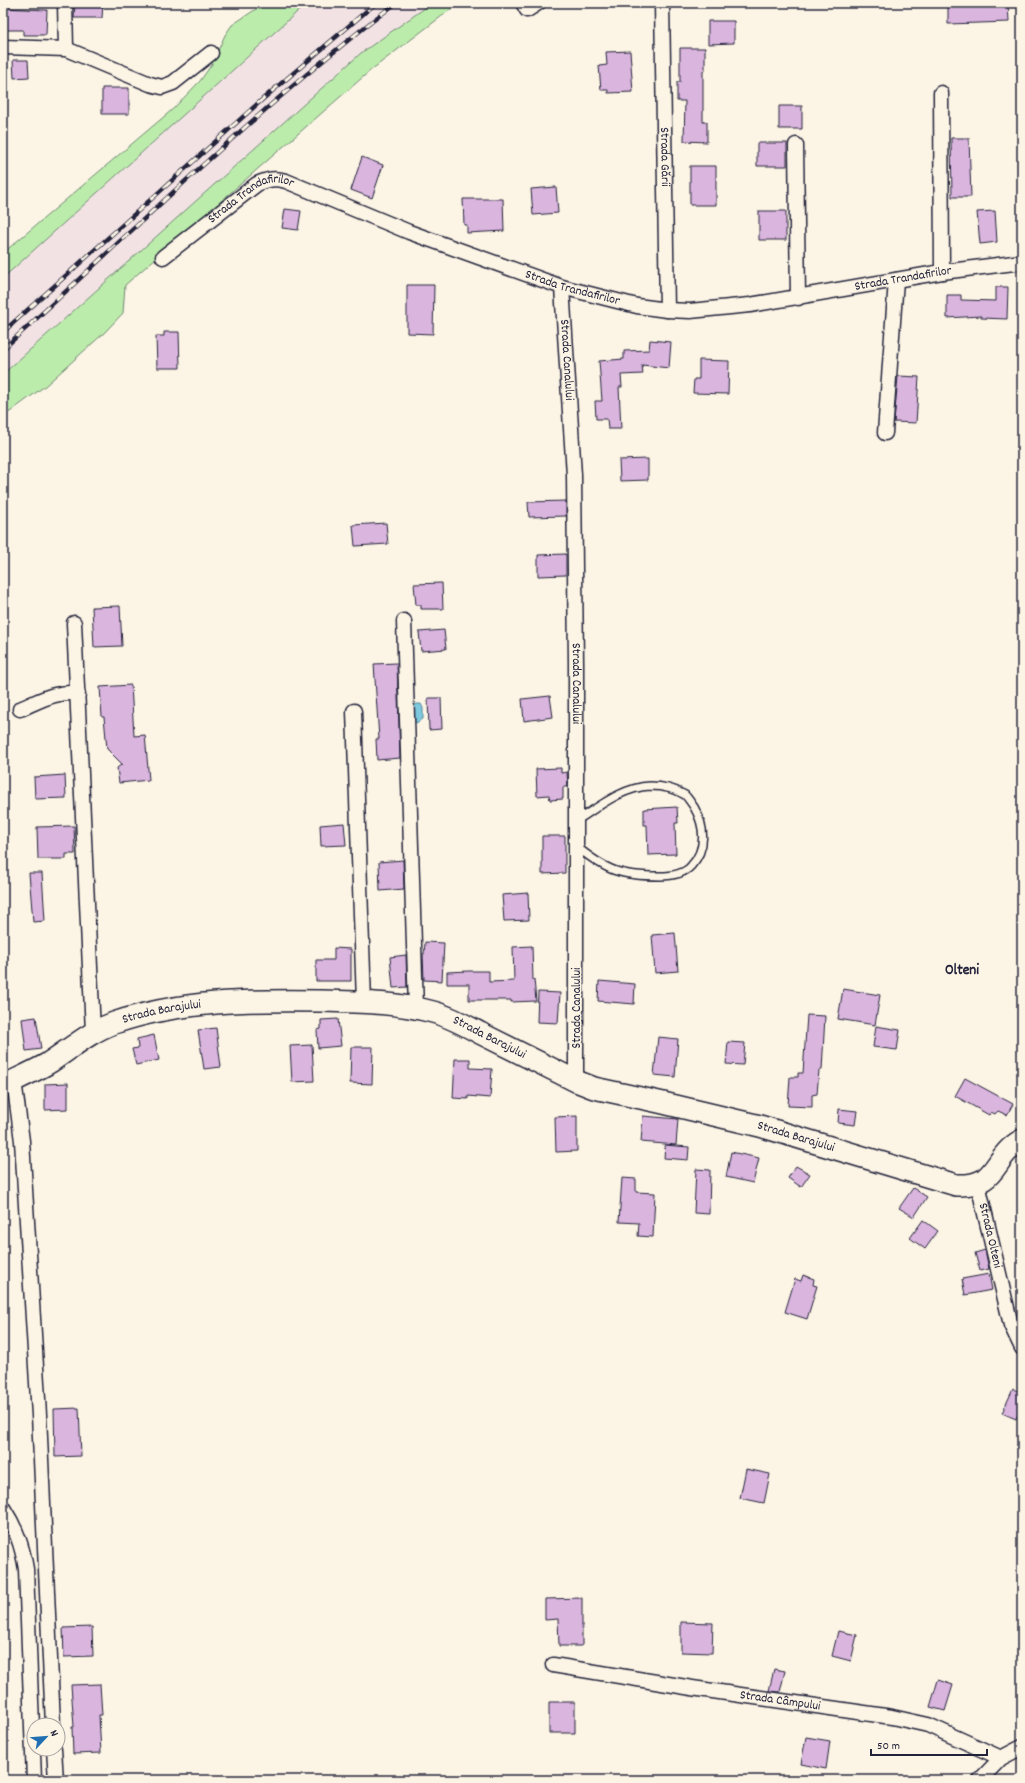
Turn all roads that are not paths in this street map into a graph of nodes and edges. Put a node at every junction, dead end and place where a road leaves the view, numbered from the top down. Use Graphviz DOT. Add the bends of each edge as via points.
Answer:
graph roads {
  1 [pos="64,3"];
  2 [pos="523,3"];
  3 [pos="538,3"];
  4 [pos="662,3"];
  5 [pos="3,46"];
  6 [pos="66,49"];
  7 [pos="211,53"];
  8 [pos="941,93"];
  9 [pos="796,145"];
  10 [pos="163,257"];
  11 [pos="1022,262"];
  12 [pos="942,272"];
  13 [pos="896,280"];
  14 [pos="562,287"];
  15 [pos="798,298"];
  16 [pos="667,310"];
  17 [pos="886,433"];
  18 [pos="404,621"];
  19 [pos="74,623"];
  20 [pos="78,694"];
  21 [pos="20,709"];
  22 [pos="354,712"];
  23 [pos="576,821"];
  24 [pos="576,847"];
  25 [pos="364,1002"];
  26 [pos="416,1009"];
  27 [pos="93,1032"];
  28 [pos="576,1081"];
  29 [pos="9,1083"];
  30 [pos="1022,1140"];
  31 [pos="978,1184"];
  32 [pos="1022,1348"];
  33 [pos="3,1508"];
  34 [pos="553,1665"];
  35 [pos="53,1717"];
  36 [pos="1022,1747"];
  37 [pos="55,1757"];
  38 [pos="1001,1758"];
  39 [pos="34,1780"];
  40 [pos="56,1780"];
  41 [pos="980,1780"];
  1 -- 6 [label="street"];
  2 -- 3 [label="street" via="527,10"];
  4 -- 16 [label="street, Strada Gării"];
  5 -- 6 [label="street"];
  6 -- 7 [label="street" via="162,87 173,83"];
  8 -- 12 [label="street"];
  9 -- 15 [label="street"];
  10 -- 14 [label="street, Strada Trandafirilor" via="257,184 276,178 409,232"];
  11 -- 12 [label="street, Strada Trandafirilor"];
  12 -- 13 [label="street, Strada Trandafirilor"];
  13 -- 15 [label="street, Strada Trandafirilor"];
  13 -- 17 [label="street"];
  14 -- 16 [label="street, Strada Trandafirilor" via="637,306"];
  14 -- 23 [label="street, Strada Canalului" via="574,475"];
  15 -- 16 [label="street, Strada Trandafirilor" via="712,310"];
  18 -- 26 [label="street"];
  19 -- 20 [label="street"];
  20 -- 21 [label="street" via="70,691 58,694"];
  20 -- 27 [label="street"];
  22 -- 25 [label="street"];
  23 -- 24 [label="street, Strada Canalului"];
  23 -- 24 [label="lane" via="614,797 631,790 649,786 673,789 686,796 695,810 702,824 703,838 699,854 690,867 667,876 621,874 594,861"];
  24 -- 28 [label="street, Strada Canalului"];
  25 -- 26 [label="street, Strada Barajului" via="411,1006"];
  25 -- 27 [label="street, Strada Barajului" via="265,1000 185,1005 147,1013"];
  26 -- 28 [label="street, Strada Barajului" via="434,1012 455,1021"];
  27 -- 29 [label="street, Strada Barajului" via="46,1064"];
  28 -- 31 [label="street, Strada Barajului" via="594,1088 760,1126 944,1183 969,1186"];
  29 -- 35 [label="street" via="22,1141 40,1415"];
  30 -- 31 [label="street" via="1008,1150 987,1178"];
  31 -- 32 [label="street, Strada Olteni" via="1011,1325"];
  33 -- 39 [label="street" via="13,1523 22,1546 26,1569"];
  34 -- 38 [label="street, Strada Câmpului" via="892,1717 928,1725"];
  36 -- 38 [label="street"];
  37 -- 40 [label="street"];
  38 -- 41 [label="street"];
}
